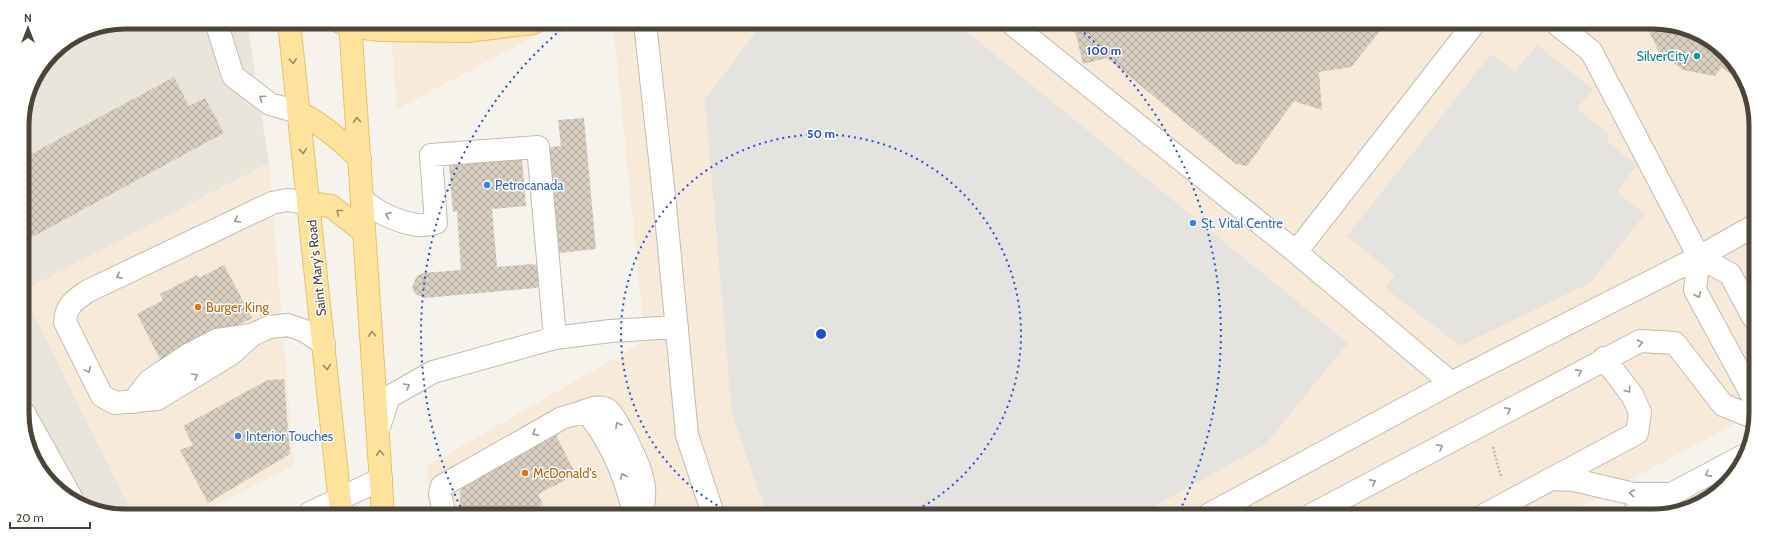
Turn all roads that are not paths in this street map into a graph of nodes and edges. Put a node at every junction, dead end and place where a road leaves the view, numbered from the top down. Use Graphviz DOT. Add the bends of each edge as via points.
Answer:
graph roads {
  1 [pos="218,29"];
  2 [pos="290,29"];
  3 [pos="347,29"];
  4 [pos="374,29"];
  5 [pos="484,29"];
  6 [pos="646,29"];
  7 [pos="1018,29"];
  8 [pos="1470,29"];
  9 [pos="1563,29"];
  10 [pos="298,112"];
  11 [pos="360,159"];
  12 [pos="362,199"];
  13 [pos="309,203"];
  14 [pos="1749,229"];
  15 [pos="364,232"];
  16 [pos="1296,252"];
  17 [pos="1699,257"];
  18 [pos="1749,310"];
  19 [pos="677,327"];
  20 [pos="555,338"];
  21 [pos="324,344"];
  22 [pos="1604,358"];
  23 [pos="1451,383"];
  24 [pos="1749,390"];
  25 [pos="579,413"];
  26 [pos="1749,414"];
  27 [pos="30,423"];
  28 [pos="378,427"];
  29 [pos="1737,458"];
  30 [pos="381,479"];
  31 [pos="1552,479"];
  32 [pos="66,488"];
  33 [pos="1671,494"];
  34 [pos="340,506"];
  35 [pos="327,509"];
  36 [pos="383,509"];
  37 [pos="443,509"];
  38 [pos="633,509"];
  39 [pos="641,509"];
  40 [pos="711,509"];
  41 [pos="1219,509"];
  42 [pos="1322,509"];
  43 [pos="1495,509"];
  44 [pos="1643,509"];
  10 -- 1 [label="street, one-way" via="270,104 233,76"];
  2 -- 10 [label="main road, Saint Mary's Road, one-way"];
  11 -- 3 [label="main road, one-way"];
  4 -- 5 [label="main road"];
  6 -- 19 [label="street"];
  7 -- 16 [label="street"];
  8 -- 16 [label="street"];
  9 -- 17 [label="street" via="1591,51"];
  10 -- 11 [label="main road" via="313,119"];
  10 -- 13 [label="main road, Saint Mary's Road, one-way"];
  11 -- 12 [label="main road"];
  12 -- 15 [label="main road"];
  20 -- 12 [label="street, one-way" via="538,146 431,154 436,224 417,225 373,209"];
  15 -- 13 [label="main road, one-way" via="331,206"];
  13 -- 21 [label="main road, Saint Mary's Road"];
  13 -- 21 [label="street, one-way" via="287,200 272,203 88,291 72,302 64,322 102,396 115,403 157,399 231,354 252,335 269,327 288,325 304,331"];
  14 -- 17 [label="street"];
  28 -- 15 [label="main road, one-way"];
  16 -- 23 [label="street"];
  17 -- 18 [label="street" via="1730,274"];
  17 -- 23 [label="street"];
  17 -- 24 [label="street, one-way" via="1695,290"];
  19 -- 20 [label="street" via="610,331"];
  19 -- 40 [label="street" via="687,435"];
  28 -- 20 [label="street, one-way" via="389,397 433,372"];
  21 -- 34 [label="main road, Saint Mary's Road, one-way"];
  22 -- 26 [label="street, one-way" via="1640,341 1675,343 1723,405"];
  22 -- 31 [label="street, one-way" via="1632,395 1640,412 1637,433"];
  42 -- 22 [label="street, one-way"];
  23 -- 41 [label="street"];
  25 -- 37 [label="street, one-way" via="562,418 442,486 440,494"];
  38 -- 25 [label="street, one-way" via="628,489 600,429 590,415"];
  39 -- 25 [label="street, one-way" via="644,493 640,471 616,422 608,410 597,407"];
  27 -- 32 [label="street"];
  30 -- 28 [label="main road, one-way"];
  29 -- 33 [label="street, one-way"];
  30 -- 34 [label="street"];
  30 -- 36 [label="main road"];
  33 -- 31 [label="street, one-way" via="1634,494 1574,480"];
  31 -- 43 [label="street"];
  33 -- 44 [label="street"];
  34 -- 35 [label="street"];
}
